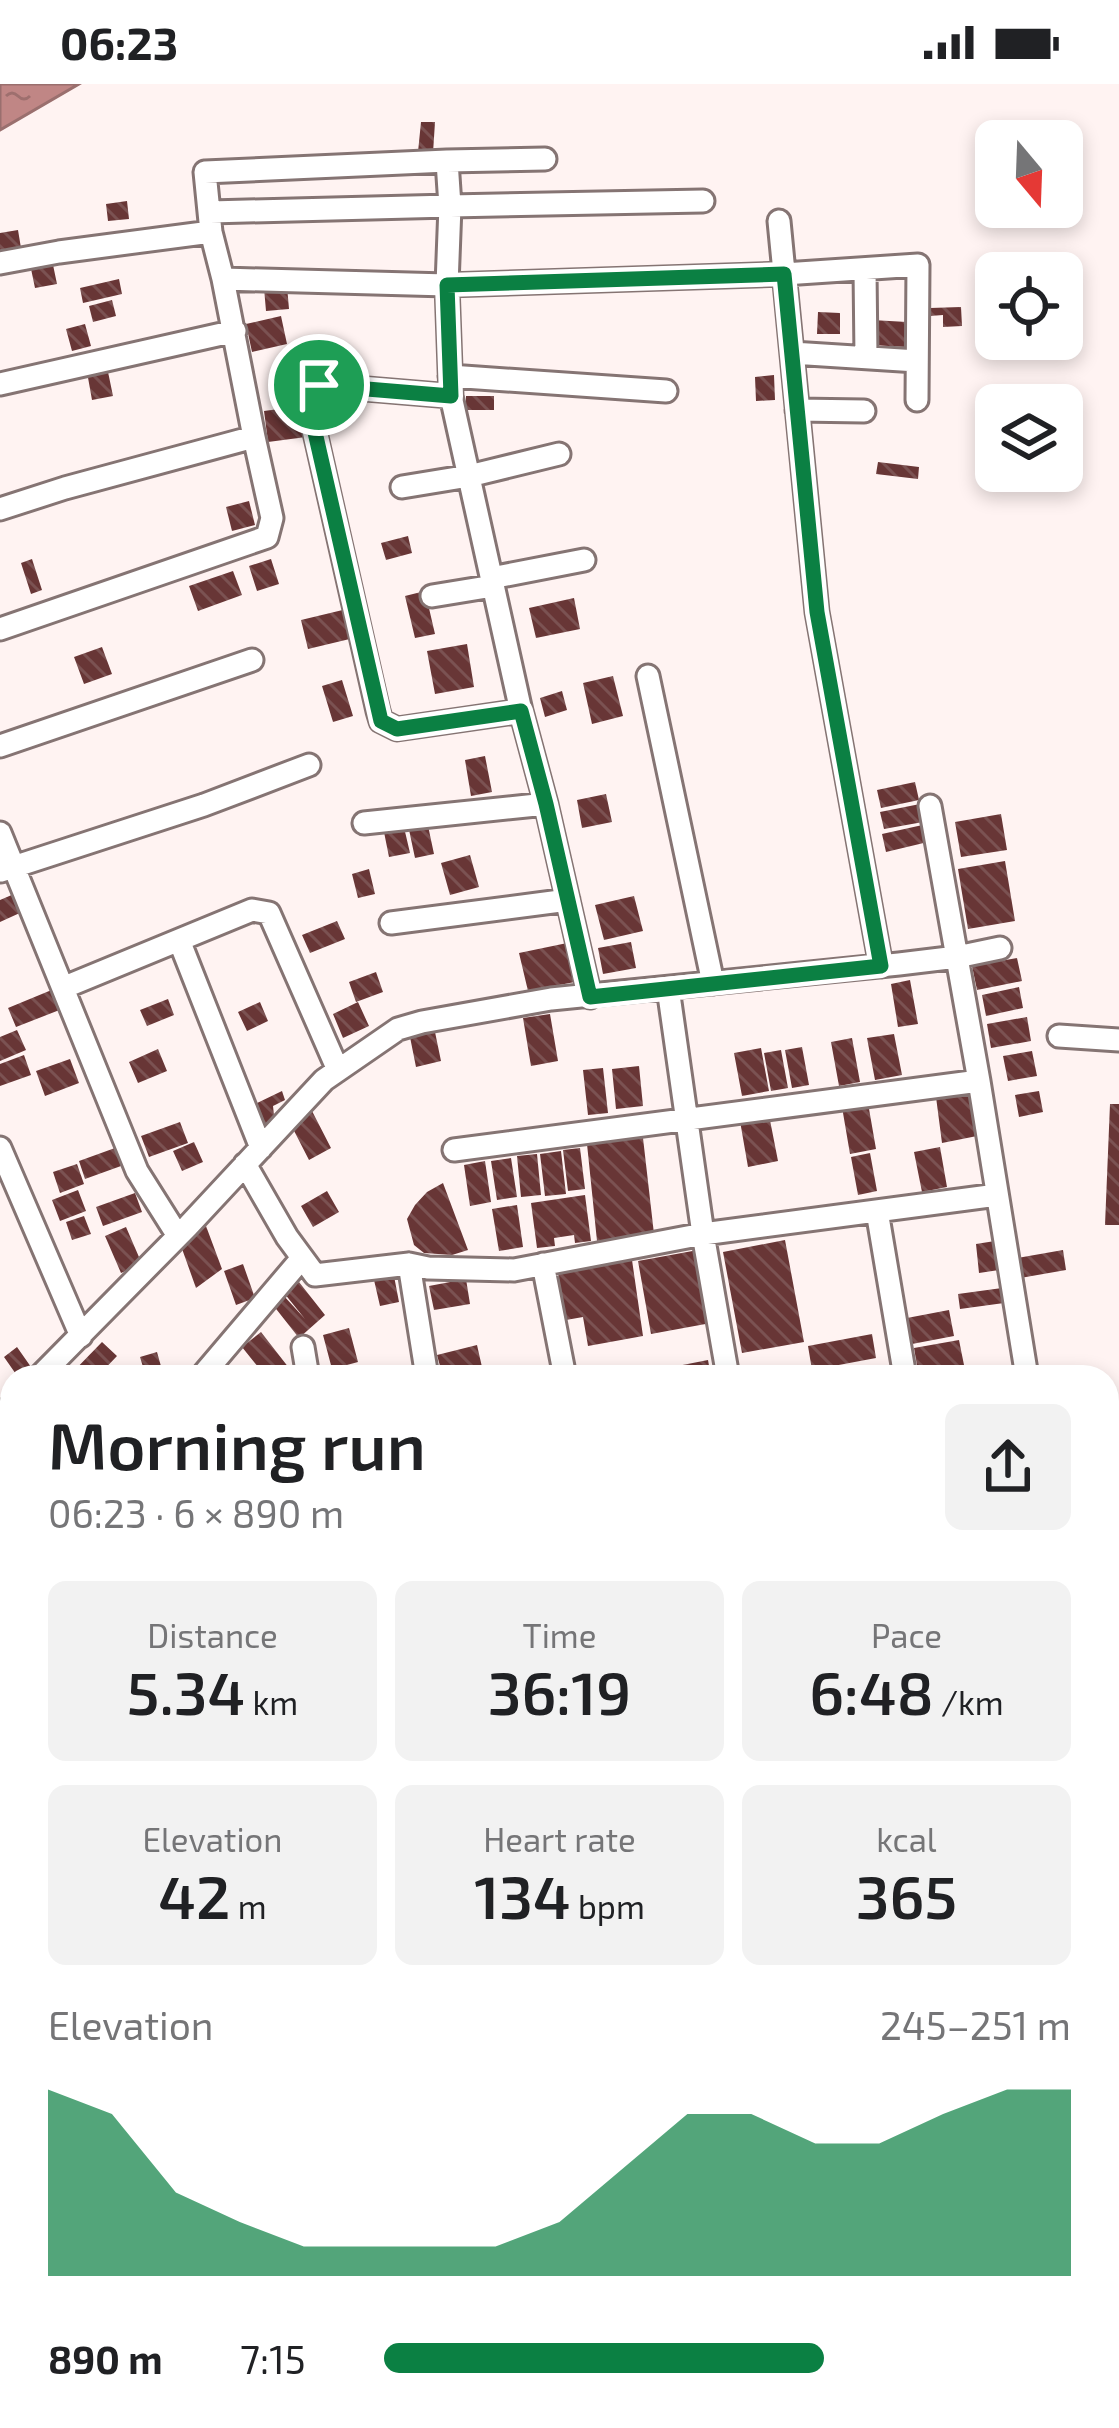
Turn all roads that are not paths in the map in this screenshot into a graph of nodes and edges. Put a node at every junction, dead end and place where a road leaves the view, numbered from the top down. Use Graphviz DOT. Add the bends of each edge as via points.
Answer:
graph roads {
  1 [pos="545,159"];
  2 [pos="447,161"];
  3 [pos="704,201"];
  4 [pos="450,206"];
  5 [pos="778,221"];
  6 [pos="210,222"];
  7 [pos="0,263"];
  8 [pos="865,270"];
  9 [pos="784,274"];
  10 [pos="224,279"];
  11 [pos="447,285"];
  12 [pos="235,331"];
  13 [pos="792,353"];
  14 [pos="866,357"];
  15 [pos="917,361"];
  16 [pos="0,384"];
  17 [pos="450,386"];
  18 [pos="666,391"];
  19 [pos="917,400"];
  20 [pos="797,410"];
  21 [pos="864,411"];
  22 [pos="254,437"];
  23 [pos="559,454"];
  24 [pos="469,476"];
  25 [pos="402,487"];
  26 [pos="0,508"];
  27 [pos="584,560"];
  28 [pos="492,582"];
  29 [pos="432,596"];
  30 [pos="0,629"];
  31 [pos="252,661"];
  32 [pos="648,676"];
  33 [pos="521,711"];
  34 [pos="0,746"];
  35 [pos="309,765"];
  36 [pos="546,804"];
  37 [pos="930,806"];
  38 [pos="364,823"];
  39 [pos="0,833"];
  40 [pos="6,869"];
  41 [pos="568,900"];
  42 [pos="391,923"];
  43 [pos="179,940"];
  44 [pos="1000,948"];
  45 [pos="957,957"];
  46 [pos="881,966"];
  47 [pos="712,983"];
  48 [pos="64,987"];
  49 [pos="668,988"];
  50 [pos="590,997"];
  51 [pos="1059,1036"];
  52 [pos="1119,1040"];
  53 [pos="338,1070"];
  54 [pos="980,1082"];
  55 [pos="686,1118"];
  56 [pos="0,1148"];
  57 [pos="454,1150"];
  58 [pos="253,1156"];
  59 [pos="997,1195"];
  60 [pos="878,1211"];
  61 [pos="703,1234"];
  62 [pos="178,1236"];
  63 [pos="302,1258"];
  64 [pos="409,1264"];
  65 [pos="543,1264"];
  66 [pos="80,1336"];
  67 [pos="303,1347"];
  68 [pos="51,1365"];
  69 [pos="211,1365"];
  70 [pos="306,1365"];
  71 [pos="425,1365"];
  72 [pos="563,1365"];
  73 [pos="726,1365"];
  74 [pos="903,1365"];
  75 [pos="1025,1365"];
  1 -- 2 [label="street"];
  2 -- 4 [label="street"];
  2 -- 6 [label="street" via="205,172"];
  3 -- 4 [label="street"];
  4 -- 6 [label="street"];
  4 -- 11 [label="street"];
  5 -- 9 [label="street"];
  6 -- 7 [label="street"];
  6 -- 10 [label="street"];
  8 -- 9 [label="street"];
  8 -- 14 [label="street"];
  8 -- 15 [label="street" via="918,265"];
  9 -- 11 [label="street"];
  9 -- 13 [label="street"];
  10 -- 11 [label="street"];
  10 -- 12 [label="street"];
  11 -- 17 [label="street"];
  12 -- 16 [label="street"];
  12 -- 22 [label="street"];
  13 -- 14 [label="street"];
  13 -- 20 [label="street"];
  14 -- 15 [label="street"];
  15 -- 19 [label="street"];
  17 -- 18 [label="street"];
  17 -- 24 [label="street"];
  17 -- 33 [label="street" via="319,385 308,398 381,721 397,729"];
  20 -- 21 [label="street"];
  20 -- 46 [label="street" via="817,612"];
  22 -- 26 [label="street"];
  22 -- 30 [label="street" via="272,518 267,537"];
  23 -- 24 [label="street"];
  24 -- 25 [label="street"];
  24 -- 28 [label="street"];
  27 -- 28 [label="street"];
  28 -- 29 [label="street"];
  28 -- 33 [label="street"];
  31 -- 34 [label="street"];
  32 -- 47 [label="street"];
  33 -- 36 [label="street"];
  35 -- 40 [label="street"];
  36 -- 38 [label="street"];
  36 -- 41 [label="street"];
  37 -- 45 [label="street"];
  39 -- 40 [label="street"];
  40 -- 48 [label="street"];
  41 -- 42 [label="street"];
  41 -- 50 [label="street"];
  43 -- 48 [label="street"];
  43 -- 53 [label="street" via="252,910 269,913"];
  43 -- 58 [label="street"];
  44 -- 45 [label="street"];
  45 -- 46 [label="street"];
  45 -- 54 [label="street"];
  46 -- 47 [label="street"];
  47 -- 49 [label="street"];
  48 -- 62 [label="street" via="137,1171"];
  49 -- 50 [label="street"];
  49 -- 55 [label="street"];
  50 -- 53 [label="street" via="422,1022"];
  51 -- 52 [label="street"];
  53 -- 58 [label="street"];
  54 -- 55 [label="street"];
  54 -- 59 [label="street"];
  55 -- 57 [label="street"];
  55 -- 61 [label="street"];
  56 -- 66 [label="street"];
  58 -- 62 [label="street"];
  58 -- 63 [label="street"];
  59 -- 60 [label="street"];
  59 -- 75 [label="street"];
  60 -- 61 [label="street"];
  60 -- 74 [label="street"];
  61 -- 65 [label="street"];
  61 -- 73 [label="street"];
  62 -- 66 [label="street"];
  63 -- 64 [label="street" via="315,1275"];
  63 -- 69 [label="street"];
  64 -- 65 [label="street"];
  64 -- 71 [label="street"];
  65 -- 72 [label="street"];
  66 -- 68 [label="street"];
  67 -- 70 [label="street"];
}
